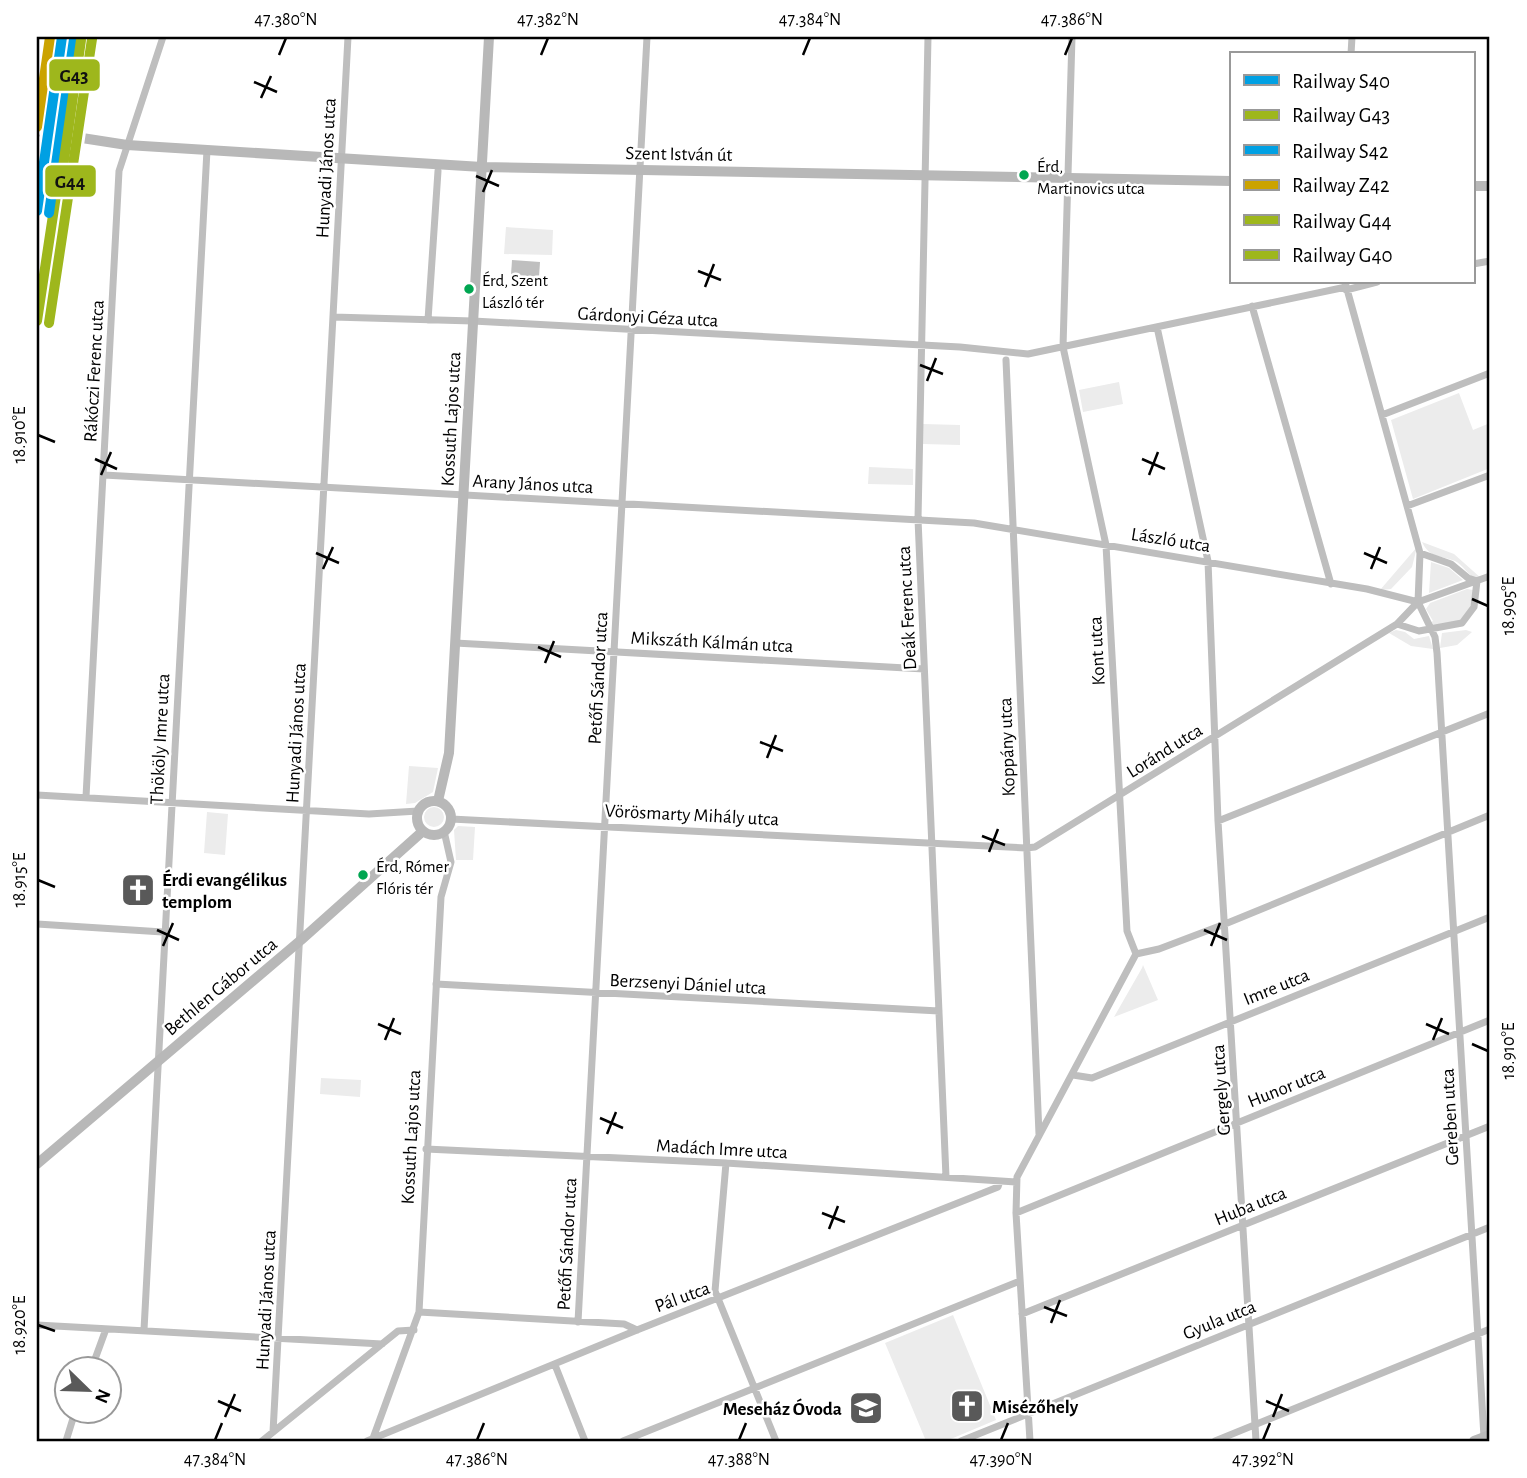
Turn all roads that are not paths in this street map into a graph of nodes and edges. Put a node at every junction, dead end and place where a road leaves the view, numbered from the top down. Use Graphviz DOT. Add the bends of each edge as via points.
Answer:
graph roads {
  1 [pos="163,37"];
  2 [pos="348,37"];
  3 [pos="489,37"];
  4 [pos="648,37"];
  5 [pos="928,37"];
  6 [pos="1072,37"];
  7 [pos="37,131"];
  8 [pos="127,145"];
  9 [pos="207,150"];
  10 [pos="343,157"];
  11 [pos="482,166"];
  12 [pos="640,170"];
  13 [pos="438,171"];
  14 [pos="925,175"];
  15 [pos="1069,177"];
  16 [pos="1230,181"];
  17 [pos="1346,286"];
  18 [pos="1252,306"];
  19 [pos="333,317"];
  20 [pos="428,320"];
  21 [pos="473,320"];
  22 [pos="1157,327"];
  23 [pos="631,331"];
  24 [pos="919,346"];
  25 [pos="1063,347"];
  26 [pos="995,351"];
  27 [pos="1028,354"];
  28 [pos="1006,359"];
  29 [pos="1490,373"];
  30 [pos="1382,415"];
  31 [pos="104,475"];
  32 [pos="1490,475"];
  33 [pos="189,481"];
  34 [pos="325,487"];
  35 [pos="463,495"];
  36 [pos="622,503"];
  37 [pos="1407,506"];
  38 [pos="918,519"];
  39 [pos="1012,530"];
  40 [pos="1106,545"];
  41 [pos="1420,553"];
  42 [pos="1208,561"];
  43 [pos="1490,576"];
  44 [pos="1477,581"];
  45 [pos="1331,584"];
  46 [pos="1418,601"];
  47 [pos="1397,624"];
  48 [pos="1431,630"];
  49 [pos="455,643"];
  50 [pos="614,651"];
  51 [pos="925,669"];
  52 [pos="1490,713"];
  53 [pos="1441,733"];
  54 [pos="1216,736"];
  55 [pos="37,795"];
  56 [pos="1119,796"];
  57 [pos="86,797"];
  58 [pos="438,801"];
  59 [pos="171,803"];
  60 [pos="306,811"];
  61 [pos="418,811"];
  62 [pos="1490,815"];
  63 [pos="451,819"];
  64 [pos="1218,821"];
  65 [pos="604,825"];
  66 [pos="423,831"];
  67 [pos="444,831"];
  68 [pos="1449,831"];
  69 [pos="931,842"];
  70 [pos="1026,848"];
  71 [pos="1490,917"];
  72 [pos="37,924"];
  73 [pos="1225,924"];
  74 [pos="1454,931"];
  75 [pos="163,932"];
  76 [pos="301,940"];
  77 [pos="1136,954"];
  78 [pos="436,984"];
  79 [pos="595,993"];
  80 [pos="939,1011"];
  81 [pos="1490,1020"];
  82 [pos="1231,1021"];
  83 [pos="1460,1032"];
  84 [pos="158,1061"];
  85 [pos="1073,1075"];
  86 [pos="1238,1122"];
  87 [pos="1490,1126"];
  88 [pos="1039,1134"];
  89 [pos="1465,1136"];
  90 [pos="426,1149"];
  91 [pos="587,1156"];
  92 [pos="726,1163"];
  93 [pos="37,1164"];
  94 [pos="946,1177"];
  95 [pos="1000,1181"];
  96 [pos="1016,1182"];
  97 [pos="1016,1213"];
  98 [pos="1243,1225"];
  99 [pos="1490,1227"];
  100 [pos="1471,1234"];
  101 [pos="1020,1281"];
  102 [pos="718,1300"];
  103 [pos="419,1312"];
  104 [pos="1022,1314"];
  105 [pos="578,1322"];
  106 [pos="1249,1324"];
  107 [pos="37,1325"];
  108 [pos="106,1329"];
  109 [pos="1490,1329"];
  110 [pos="144,1330"];
  111 [pos="414,1330"];
  112 [pos="637,1330"];
  113 [pos="1477,1335"];
  114 [pos="279,1338"];
  115 [pos="382,1343"];
  116 [pos="96,1356"];
  117 [pos="555,1365"];
  118 [pos="754,1388"];
  119 [pos="1028,1414"];
  120 [pos="1255,1425"];
  121 [pos="272,1432"];
  122 [pos="1483,1438"];
  123 [pos="262,1441"];
  124 [pos="371,1441"];
  125 [pos="584,1441"];
  126 [pos="623,1441"];
  127 [pos="776,1441"];
  128 [pos="961,1441"];
  129 [pos="1030,1441"];
  130 [pos="1215,1441"];
  131 [pos="1256,1441"];
  1 -- 8 [label="street, Rákóczi Ferenc utca"];
  2 -- 10 [label="street, Hunyadi János utca"];
  3 -- 11 [label="street, Kossuth Lajos utca"];
  4 -- 12 [label="street, Petőfi Sándor utca"];
  5 -- 14 [label="street, Deák Ferenc utca"];
  6 -- 15 [label="street, Kont utca"];
  7 -- 8 [label="street, Szent István út"];
  8 -- 9 [label="street, Szent István út"];
  8 -- 31 [label="street, Rákóczi Ferenc utca" via="119,171"];
  9 -- 10 [label="street, Szent István út"];
  9 -- 33 [label="street, Thököly Imre utca"];
  10 -- 11 [label="street, Szent István út"];
  10 -- 19 [label="street, Hunyadi János utca"];
  11 -- 12 [label="street, Szent István út"];
  11 -- 21 [label="street, Kossuth Lajos utca"];
  12 -- 14 [label="street, Szent István út"];
  12 -- 23 [label="street, Petőfi Sándor utca"];
  13 -- 20 [label="street"];
  14 -- 15 [label="street, Szent István út"];
  14 -- 24 [label="street, Deák Ferenc utca"];
  15 -- 16 [label="street, Szent István út"];
  15 -- 25 [label="street, Kont utca"];
  17 -- 18 [label="street"];
  17 -- 30 [label="street"];
  18 -- 22 [label="street"];
  18 -- 45 [label="street"];
  19 -- 20 [label="street, Gárdonyi Géza utca"];
  19 -- 34 [label="street, Hunyadi János utca"];
  20 -- 21 [label="street, Gárdonyi Géza utca"];
  21 -- 23 [label="street, Gárdonyi Géza utca"];
  21 -- 35 [label="street, Kossuth Lajos utca"];
  22 -- 25 [label="street"];
  22 -- 42 [label="street, Gergely utca"];
  23 -- 24 [label="street, Gárdonyi Géza utca"];
  23 -- 36 [label="street, Petőfi Sándor utca"];
  24 -- 26 [label="street, Gárdonyi Géza utca"];
  24 -- 38 [label="street, Deák Ferenc utca"];
  25 -- 27 [label="street"];
  25 -- 40 [label="street, Kont utca"];
  26 -- 27 [label="street, Gárdonyi Géza utca"];
  26 -- 28 [label="street"];
  27 -- 28 [label="street"];
  28 -- 39 [label="street, Koppány utca"];
  29 -- 30 [label="street"];
  30 -- 37 [label="street"];
  31 -- 33 [label="street, Arany János utca"];
  31 -- 57 [label="street, Rákóczi Ferenc utca"];
  32 -- 37 [label="street"];
  33 -- 34 [label="street, Arany János utca"];
  33 -- 59 [label="street, Thököly Imre utca"];
  34 -- 35 [label="street, Arany János utca"];
  34 -- 60 [label="street, Hunyadi János utca"];
  35 -- 36 [label="street, Arany János utca"];
  35 -- 49 [label="street, Kossuth Lajos utca"];
  36 -- 38 [label="street, Arany János utca"];
  36 -- 50 [label="street, Petőfi Sándor utca"];
  37 -- 41 [label="street"];
  38 -- 39 [label="street, László utca"];
  38 -- 51 [label="street, Deák Ferenc utca"];
  39 -- 40 [label="street, László utca"];
  39 -- 70 [label="street, Koppány utca"];
  40 -- 42 [label="street, László utca"];
  40 -- 56 [label="street, Kont utca"];
  41 -- 44 [label="street" via="1451,564"];
  41 -- 46 [label="street"];
  42 -- 45 [label="street, László utca"];
  42 -- 54 [label="street, Gergely utca"];
  43 -- 44 [label="street"];
  44 -- 46 [label="street"];
  44 -- 48 [label="street" via="1468,619"];
  45 -- 46 [label="street, László utca"];
  46 -- 47 [label="street, Loránd utca"];
  46 -- 48 [label="street, Gereben utca"];
  47 -- 48 [label="street"];
  47 -- 54 [label="street, Loránd utca"];
  48 -- 53 [label="street, Gereben utca" via="1437,653"];
  49 -- 50 [label="street, Mikszáth Kálmán utca"];
  49 -- 58 [label="street, Kossuth Lajos utca" via="448,766"];
  50 -- 51 [label="street, Mikszáth Kálmán utca"];
  50 -- 65 [label="street, Petőfi Sándor utca"];
  51 -- 69 [label="street, Deák Ferenc utca"];
  52 -- 53 [label="street"];
  53 -- 64 [label="street"];
  53 -- 68 [label="street, Gereben utca"];
  54 -- 56 [label="street, Loránd utca"];
  54 -- 64 [label="street, Gergely utca"];
  55 -- 57 [label="street"];
  56 -- 70 [label="street, Loránd utca" via="1035,847"];
  56 -- 77 [label="street, Kont utca" via="1127,931"];
  57 -- 59 [label="street"];
  58 -- 61 [label="street" via="424,803"];
  58 -- 63 [label="street" via="448,808"];
  59 -- 60 [label="street"];
  59 -- 75 [label="street, Thököly Imre utca"];
  60 -- 61 [label="street"];
  60 -- 76 [label="street, Hunyadi János utca"];
  61 -- 66 [label="street" via="417,822"];
  62 -- 68 [label="street"];
  63 -- 65 [label="street, Vörösmarty Mihály utca"];
  63 -- 67 [label="street"];
  64 -- 73 [label="street, Gergely utca"];
  65 -- 69 [label="street, Vörösmarty Mihály utca"];
  65 -- 79 [label="street, Petőfi Sándor utca"];
  66 -- 67 [label="street" via="434,835"];
  66 -- 76 [label="street, Bethlen Gábor utca"];
  67 -- 78 [label="street, Kossuth Lajos utca" via="451,862 440,897"];
  68 -- 73 [label="street"];
  68 -- 74 [label="street, Gereben utca"];
  69 -- 70 [label="street, Loránd utca"];
  69 -- 80 [label="street, Deák Ferenc utca"];
  70 -- 88 [label="street, Koppány utca"];
  71 -- 74 [label="street, Imre utca"];
  72 -- 75 [label="street"];
  73 -- 77 [label="street"];
  73 -- 82 [label="street, Gergely utca"];
  74 -- 82 [label="street, Imre utca"];
  74 -- 83 [label="street, Gereben utca"];
  75 -- 84 [label="street, Thököly Imre utca"];
  76 -- 84 [label="street, Bethlen Gábor utca"];
  76 -- 114 [label="street, Hunyadi János utca"];
  77 -- 85 [label="street"];
  78 -- 79 [label="street, Berzsenyi Dániel utca"];
  78 -- 90 [label="street, Kossuth Lajos utca"];
  79 -- 80 [label="street, Berzsenyi Dániel utca"];
  79 -- 91 [label="street, Petőfi Sándor utca"];
  80 -- 94 [label="street, Deák Ferenc utca"];
  81 -- 83 [label="street, Hunor utca"];
  82 -- 85 [label="street, Imre utca" via="1092,1078"];
  82 -- 86 [label="street, Gergely utca"];
  83 -- 86 [label="street, Hunor utca"];
  83 -- 89 [label="street, Gereben utca"];
  84 -- 93 [label="street, Bethlen Gábor utca"];
  84 -- 110 [label="street, Thököly Imre utca"];
  85 -- 88 [label="street"];
  86 -- 97 [label="street, Hunor utca"];
  86 -- 98 [label="street, Gergely utca"];
  87 -- 89 [label="street, Huba utca"];
  88 -- 96 [label="street"];
  89 -- 98 [label="street, Huba utca"];
  89 -- 100 [label="street, Gereben utca"];
  90 -- 91 [label="street, Madách Imre utca"];
  90 -- 103 [label="street, Kossuth Lajos utca"];
  91 -- 92 [label="street, Madách Imre utca"];
  91 -- 105 [label="street, Petőfi Sándor utca"];
  92 -- 94 [label="street, Madách Imre utca"];
  92 -- 102 [label="street" via="715,1291"];
  94 -- 95 [label="street, Madách Imre utca"];
  95 -- 96 [label="street, Madách Imre utca"];
  95 -- 102 [label="street, Pál utca" via="998,1187"];
  96 -- 97 [label="street"];
  97 -- 101 [label="street"];
  98 -- 104 [label="street, Huba utca"];
  98 -- 106 [label="street, Gergely utca"];
  99 -- 100 [label="street, Gyula utca"];
  100 -- 106 [label="street, Gyula utca"];
  100 -- 113 [label="street, Gereben utca"];
  101 -- 104 [label="street"];
  101 -- 118 [label="street"];
  102 -- 112 [label="street, Pál utca"];
  102 -- 118 [label="street"];
  103 -- 105 [label="street"];
  103 -- 111 [label="street, Kossuth Lajos utca"];
  104 -- 119 [label="street"];
  105 -- 112 [label="street" via="624,1324"];
  106 -- 119 [label="street, Gyula utca"];
  106 -- 120 [label="street, Gergely utca"];
  107 -- 108 [label="street"];
  108 -- 110 [label="street"];
  108 -- 116 [label="street"];
  109 -- 113 [label="street"];
  110 -- 114 [label="street"];
  111 -- 115 [label="street" via="398,1331"];
  111 -- 124 [label="street, Kossuth Lajos utca"];
  112 -- 117 [label="street, Pál utca"];
  113 -- 120 [label="street"];
  113 -- 122 [label="street, Gereben utca"];
  114 -- 115 [label="street"];
  114 -- 121 [label="street, Hunyadi János utca"];
  115 -- 121 [label="street"];
  117 -- 124 [label="street, Pál utca"];
  117 -- 125 [label="street"];
  118 -- 126 [label="street"];
  118 -- 127 [label="street"];
  119 -- 128 [label="street, Gyula utca"];
  119 -- 129 [label="street"];
  120 -- 130 [label="street"];
  120 -- 131 [label="street, Gergely utca"];
  121 -- 123 [label="street"];
}
